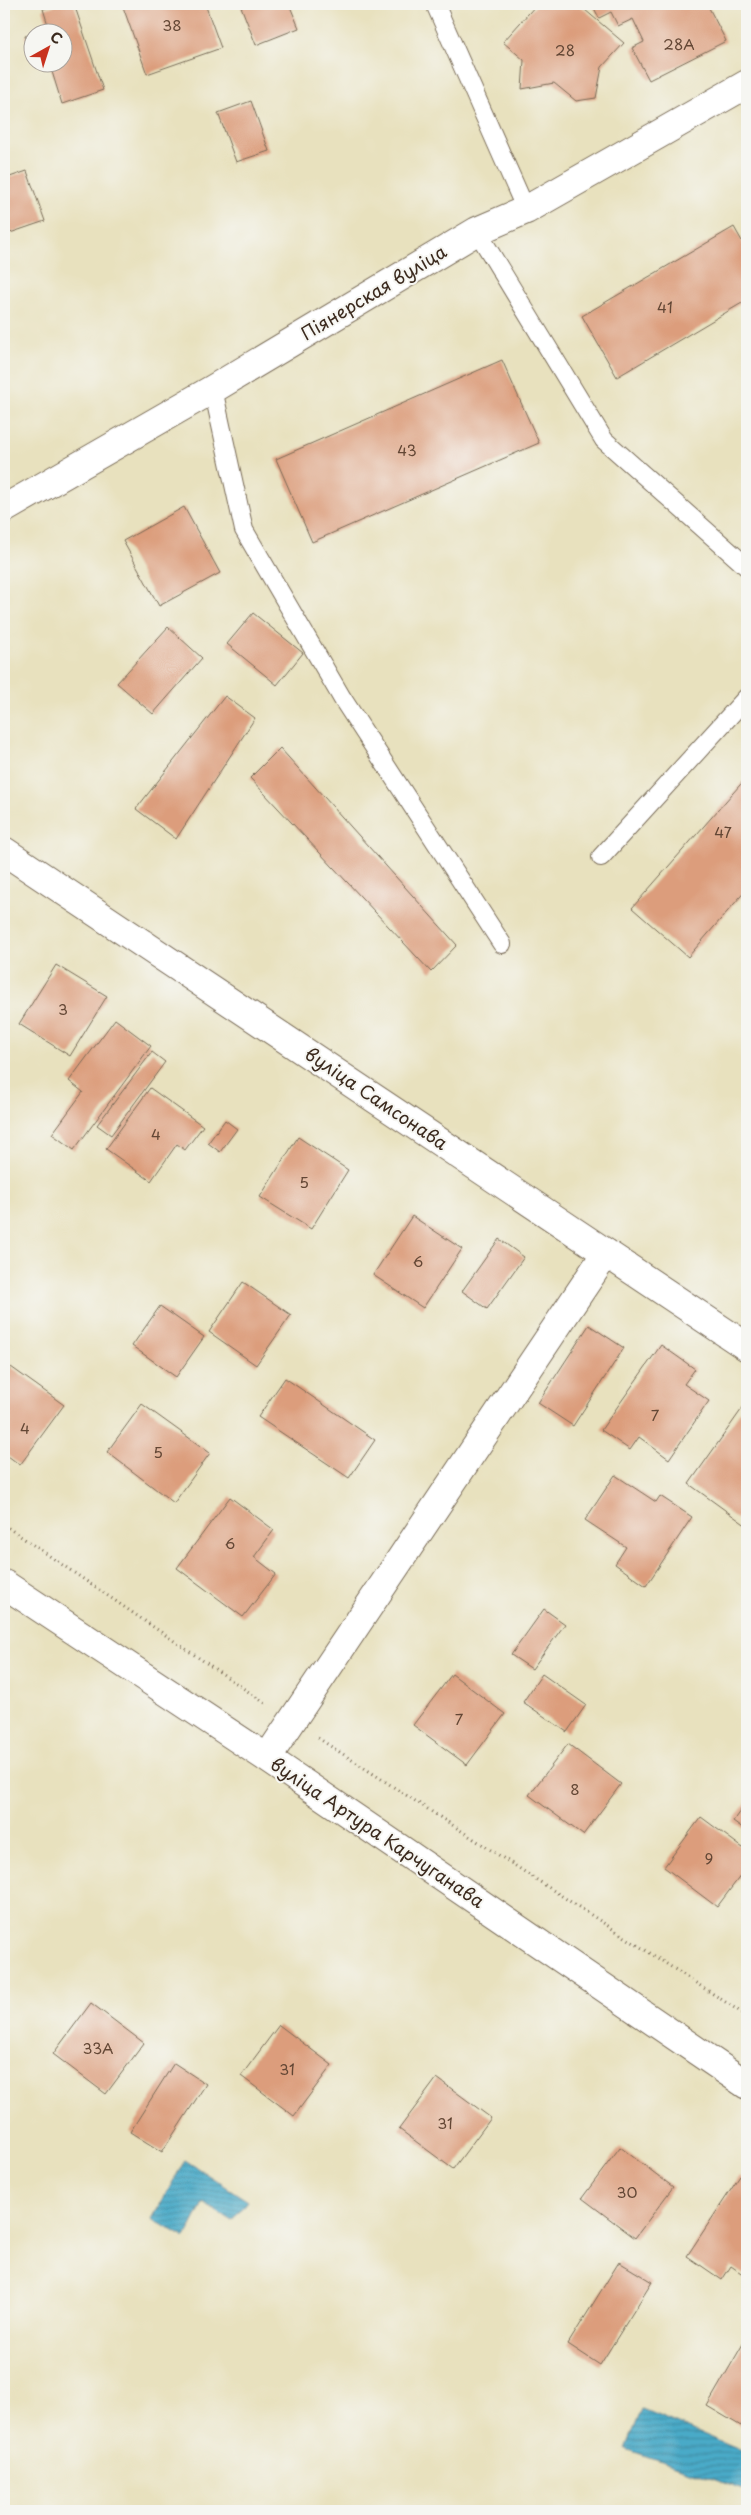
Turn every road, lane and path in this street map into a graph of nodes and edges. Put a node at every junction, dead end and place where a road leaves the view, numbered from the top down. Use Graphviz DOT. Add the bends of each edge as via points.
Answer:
graph roads {
  1 [pos="434,4"];
  2 [pos="747,84"];
  3 [pos="526,210"];
  4 [pos="477,231"];
  5 [pos="213,389"];
  6 [pos="4,509"];
  7 [pos="747,567"];
  8 [pos="747,697"];
  9 [pos="4,851"];
  10 [pos="601,858"];
  11 [pos="502,944"];
  12 [pos="606,1253"];
  13 [pos="747,1347"];
  14 [pos="4,1525"];
  15 [pos="4,1584"];
  16 [pos="292,1721"];
  17 [pos="267,1758"];
  18 [pos="747,2016"];
  19 [pos="747,2085"];
  1 -- 3 [label="lane"];
  2 -- 3 [label="street, Піянерская вуліца"];
  3 -- 4 [label="street, Піянерская вуліца"];
  4 -- 5 [label="street, Піянерская вуліца"];
  4 -- 7 [label="lane" via="604,440"];
  5 -- 6 [label="street, Піянерская вуліца"];
  5 -- 11 [label="lane" via="244,530 342,698"];
  8 -- 10 [label="lane"];
  9 -- 12 [label="street, вуліца Самсонава"];
  12 -- 13 [label="street, вуліца Самсонава"];
  12 -- 16 [label="street"];
  14 -- 16 [label="path"];
  15 -- 17 [label="street, вуліца Артура Карчуганава"];
  16 -- 17 [label="street"];
  16 -- 18 [label="path"];
  17 -- 19 [label="street, вуліца Артура Карчуганава"];
}
